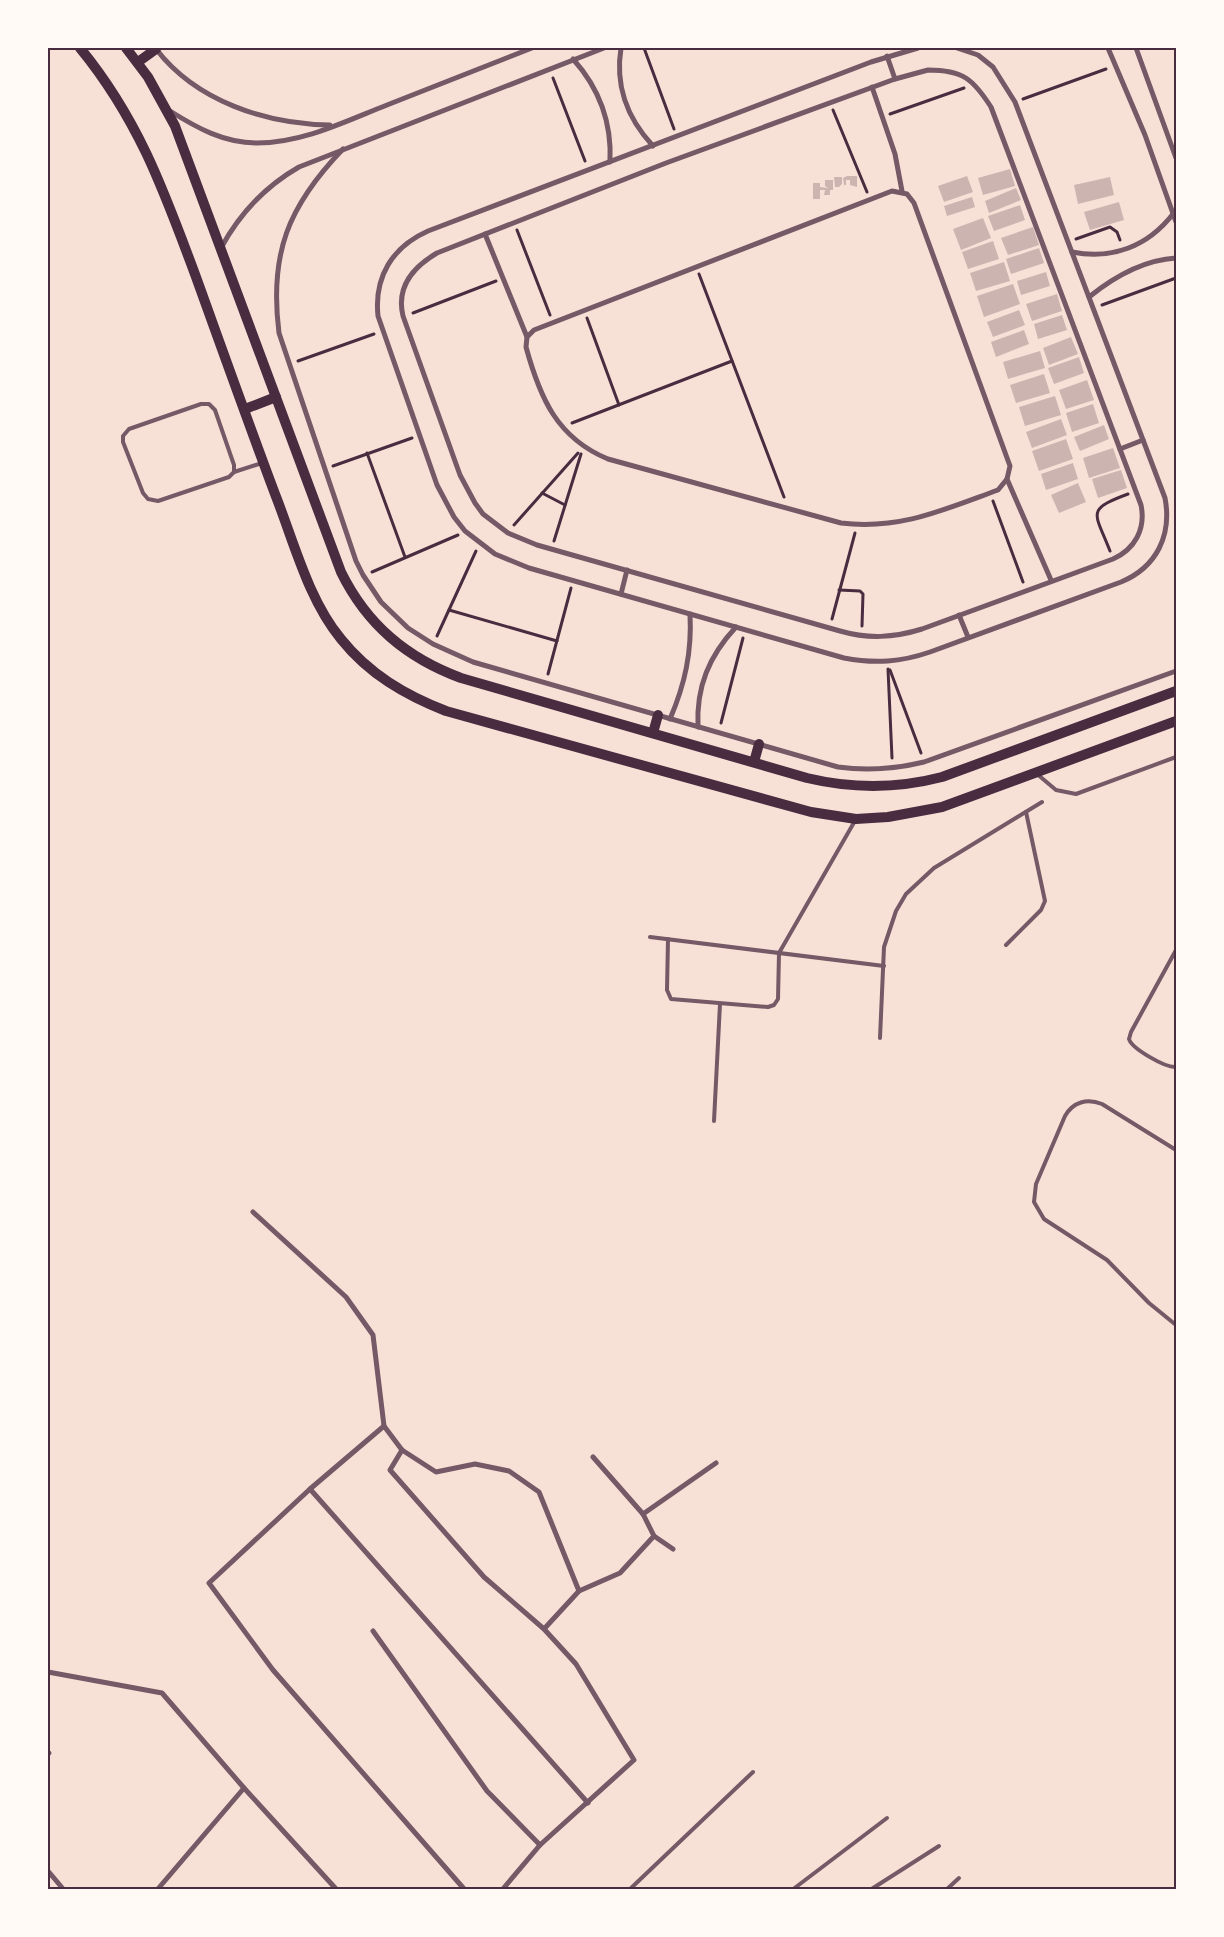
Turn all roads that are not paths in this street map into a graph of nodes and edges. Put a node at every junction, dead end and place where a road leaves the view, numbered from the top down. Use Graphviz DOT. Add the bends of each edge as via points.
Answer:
graph roads {
  1 [pos="80,48"];
  2 [pos="126,48"];
  3 [pos="156,48"];
  4 [pos="532,48"];
  5 [pos="604,48"];
  6 [pos="621,48"];
  7 [pos="918,48"];
  8 [pos="957,48"];
  9 [pos="1108,48"];
  10 [pos="1136,48"];
  11 [pos="886,56"];
  12 [pos="573,60"];
  13 [pos="138,62"];
  14 [pos="895,79"];
  15 [pos="872,87"];
  16 [pos="167,110"];
  17 [pos="335,126"];
  18 [pos="653,146"];
  19 [pos="343,149"];
  20 [pos="1176,158"];
  21 [pos="610,162"];
  22 [pos="902,191"];
  23 [pos="1174,214"];
  24 [pos="1176,222"];
  25 [pos="485,234"];
  26 [pos="221,249"];
  27 [pos="1072,252"];
  28 [pos="1176,258"];
  29 [pos="1089,297"];
  30 [pos="527,337"];
  31 [pos="276,397"];
  32 [pos="245,409"];
  33 [pos="1143,440"];
  34 [pos="1120,449"];
  35 [pos="264,462"];
  36 [pos="234,472"];
  37 [pos="1008,480"];
  38 [pos="627,570"];
  39 [pos="1051,580"];
  40 [pos="621,594"];
  41 [pos="690,614"];
  42 [pos="959,614"];
  43 [pos="736,627"];
  44 [pos="968,638"];
  45 [pos="1176,671"];
  46 [pos="1176,691"];
  47 [pos="658,715"];
  48 [pos="670,718"];
  49 [pos="1176,721"];
  50 [pos="698,727"];
  51 [pos="653,733"];
  52 [pos="759,744"];
  53 [pos="1176,757"];
  54 [pos="754,762"];
  55 [pos="1035,773"];
  56 [pos="1042,802"];
  57 [pos="1026,812"];
  58 [pos="856,819"];
  59 [pos="650,937"];
  60 [pos="668,939"];
  61 [pos="1006,945"];
  62 [pos="1176,950"];
  63 [pos="780,953"];
  64 [pos="884,966"];
  65 [pos="720,1004"];
  66 [pos="880,1038"];
  67 [pos="1176,1067"];
  68 [pos="714,1121"];
  69 [pos="1176,1150"];
  70 [pos="253,1212"];
  71 [pos="1176,1325"];
  72 [pos="384,1426"];
  73 [pos="402,1450"];
  74 [pos="593,1457"];
  75 [pos="716,1463"];
  76 [pos="310,1489"];
  77 [pos="642,1514"];
  78 [pos="654,1536"];
  79 [pos="673,1549"];
  80 [pos="579,1591"];
  81 [pos="544,1629"];
  82 [pos="373,1631"];
  83 [pos="48,1672"];
  84 [pos="753,1772"];
  85 [pos="244,1788"];
  86 [pos="588,1803"];
  87 [pos="888,1818"];
  88 [pos="540,1845"];
  89 [pos="939,1846"];
  90 [pos="48,1870"];
  91 [pos="959,1878"];
  92 [pos="64,1890"];
  93 [pos="157,1890"];
  94 [pos="337,1890"];
  95 [pos="465,1890"];
  96 [pos="502,1890"];
  97 [pos="629,1890"];
  98 [pos="792,1890"];
  99 [pos="870,1890"];
  100 [pos="946,1890"];
  1 -- 32 [label="main road" via="122,105 148,153"];
  2 -- 13 [label="main road"];
  3 -- 13 [label="main road"];
  3 -- 17 [label="street" via="168,64 186,79 227,103 292,123"];
  4 -- 17 [label="street"];
  5 -- 12 [label="street"];
  6 -- 18 [label="street" via="619,69 623,97 635,123"];
  7 -- 11 [label="street"];
  8 -- 27 [label="street" via="978,55 993,66 1015,102"];
  9 -- 23 [label="street"];
  10 -- 20 [label="street"];
  11 -- 14 [label="street"];
  11 -- 18 [label="street"];
  12 -- 19 [label="street"];
  12 -- 21 [label="street" via="591,81 604,106 610,134"];
  13 -- 16 [label="main road"];
  14 -- 15 [label="street"];
  14 -- 34 [label="street" via="914,72 942,70 966,77 991,107"];
  15 -- 22 [label="street" via="895,154"];
  15 -- 25 [label="street"];
  16 -- 17 [label="street" via="204,132 229,140 256,143 283,141"];
  16 -- 26 [label="main road" via="176,126"];
  18 -- 21 [label="street"];
  19 -- 26 [label="street" via="299,167 270,186 234,224"];
  19 -- 47 [label="street" via="320,173 300,202 284,241 275,300 279,334 288,364 363,575 394,616 433,644 473,662"];
  21 -- 40 [label="street" via="428,231 407,242 390,259 380,281 377,304 382,331 419,435 445,502 465,531 480,544 512,562"];
  22 -- 30 [label="street" via="892,191 552,322"];
  22 -- 37 [label="street" via="911,198 1010,466"];
  23 -- 24 [label="street"];
  23 -- 27 [label="street" via="1157,232 1124,251 1099,255"];
  25 -- 30 [label="street"];
  25 -- 38 [label="street" via="437,254 416,267 404,288 401,304 460,475 483,514 508,533"];
  26 -- 31 [label="main road"];
  27 -- 29 [label="street"];
  28 -- 29 [label="street" via="1137,267"];
  29 -- 33 [label="street"];
  30 -- 37 [label="street" via="527,352 545,400 561,427 583,447 608,459 826,520 875,526 912,521 998,490"];
  31 -- 32 [label="main road"];
  31 -- 51 [label="main road" via="341,572 359,604 383,632 411,655 444,672"];
  32 -- 35 [label="main road"];
  33 -- 34 [label="street"];
  33 -- 44 [label="street" via="1167,510 1166,532 1150,563 1126,580"];
  34 -- 39 [label="street" via="1143,512 1140,534 1126,552 1113,559"];
  35 -- 36 [label="lane"];
  35 -- 58 [label="main road" via="322,611 362,663 387,683 446,712 811,812"];
  36 -- 36 [label="lane" via="229,477 151,501 143,493 123,436 129,429 209,404 215,410"];
  37 -- 39 [label="street"];
  38 -- 40 [label="street"];
  38 -- 42 [label="street" via="861,636 898,636"];
  39 -- 42 [label="street"];
  40 -- 41 [label="street"];
  41 -- 43 [label="street"];
  41 -- 48 [label="street" via="687,668"];
  42 -- 44 [label="street"];
  43 -- 44 [label="street" via="844,658 887,662"];
  43 -- 50 [label="street" via="708,665 699,695"];
  45 -- 52 [label="street" via="924,762 892,769 838,767"];
  46 -- 54 [label="main road" via="942,777 908,784 840,785"];
  47 -- 48 [label="street"];
  47 -- 51 [label="main road"];
  48 -- 50 [label="street"];
  49 -- 55 [label="main road"];
  50 -- 52 [label="street"];
  51 -- 54 [label="main road"];
  52 -- 54 [label="main road"];
  53 -- 55 [label="lane" via="1076,794 1056,790"];
  55 -- 58 [label="main road" via="933,809"];
  56 -- 57 [label="lane"];
  57 -- 61 [label="lane" via="1045,900 1041,910"];
  57 -- 64 [label="lane" via="919,880 896,911 884,947"];
  58 -- 63 [label="lane"];
  59 -- 60 [label="lane"];
  60 -- 63 [label="lane"];
  60 -- 65 [label="lane" via="669,996 678,1001"];
  62 -- 67 [label="lane" via="1129,1039 1135,1048 1167,1066"];
  63 -- 64 [label="lane"];
  63 -- 65 [label="lane" via="778,999 774,1005"];
  64 -- 66 [label="lane"];
  65 -- 68 [label="lane"];
  69 -- 71 [label="lane" via="1102,1104 1081,1102 1065,1116 1034,1196 1036,1208 1044,1219 1107,1260 1149,1303"];
  70 -- 72 [label="street" via="346,1296 373,1335"];
  72 -- 73 [label="street"];
  72 -- 76 [label="street"];
  73 -- 80 [label="street" via="436,1472 475,1464 509,1471 539,1492"];
  73 -- 81 [label="street" via="390,1470 484,1577"];
  74 -- 77 [label="street"];
  75 -- 77 [label="street"];
  76 -- 86 [label="street"];
  76 -- 95 [label="street" via="209,1583 273,1670"];
  77 -- 78 [label="street"];
  78 -- 79 [label="street"];
  78 -- 80 [label="street" via="620,1573"];
  80 -- 81 [label="street"];
  81 -- 86 [label="street" via="576,1664 634,1760"];
  82 -- 88 [label="street" via="487,1791"];
  83 -- 85 [label="street" via="162,1693"];
  84 -- 97 [label="lane"];
  85 -- 93 [label="street"];
  85 -- 94 [label="street"];
  86 -- 88 [label="street"];
  87 -- 98 [label="lane"];
  88 -- 96 [label="street"];
  89 -- 99 [label="lane"];
  90 -- 92 [label="street"];
  91 -- 100 [label="lane"];
}
